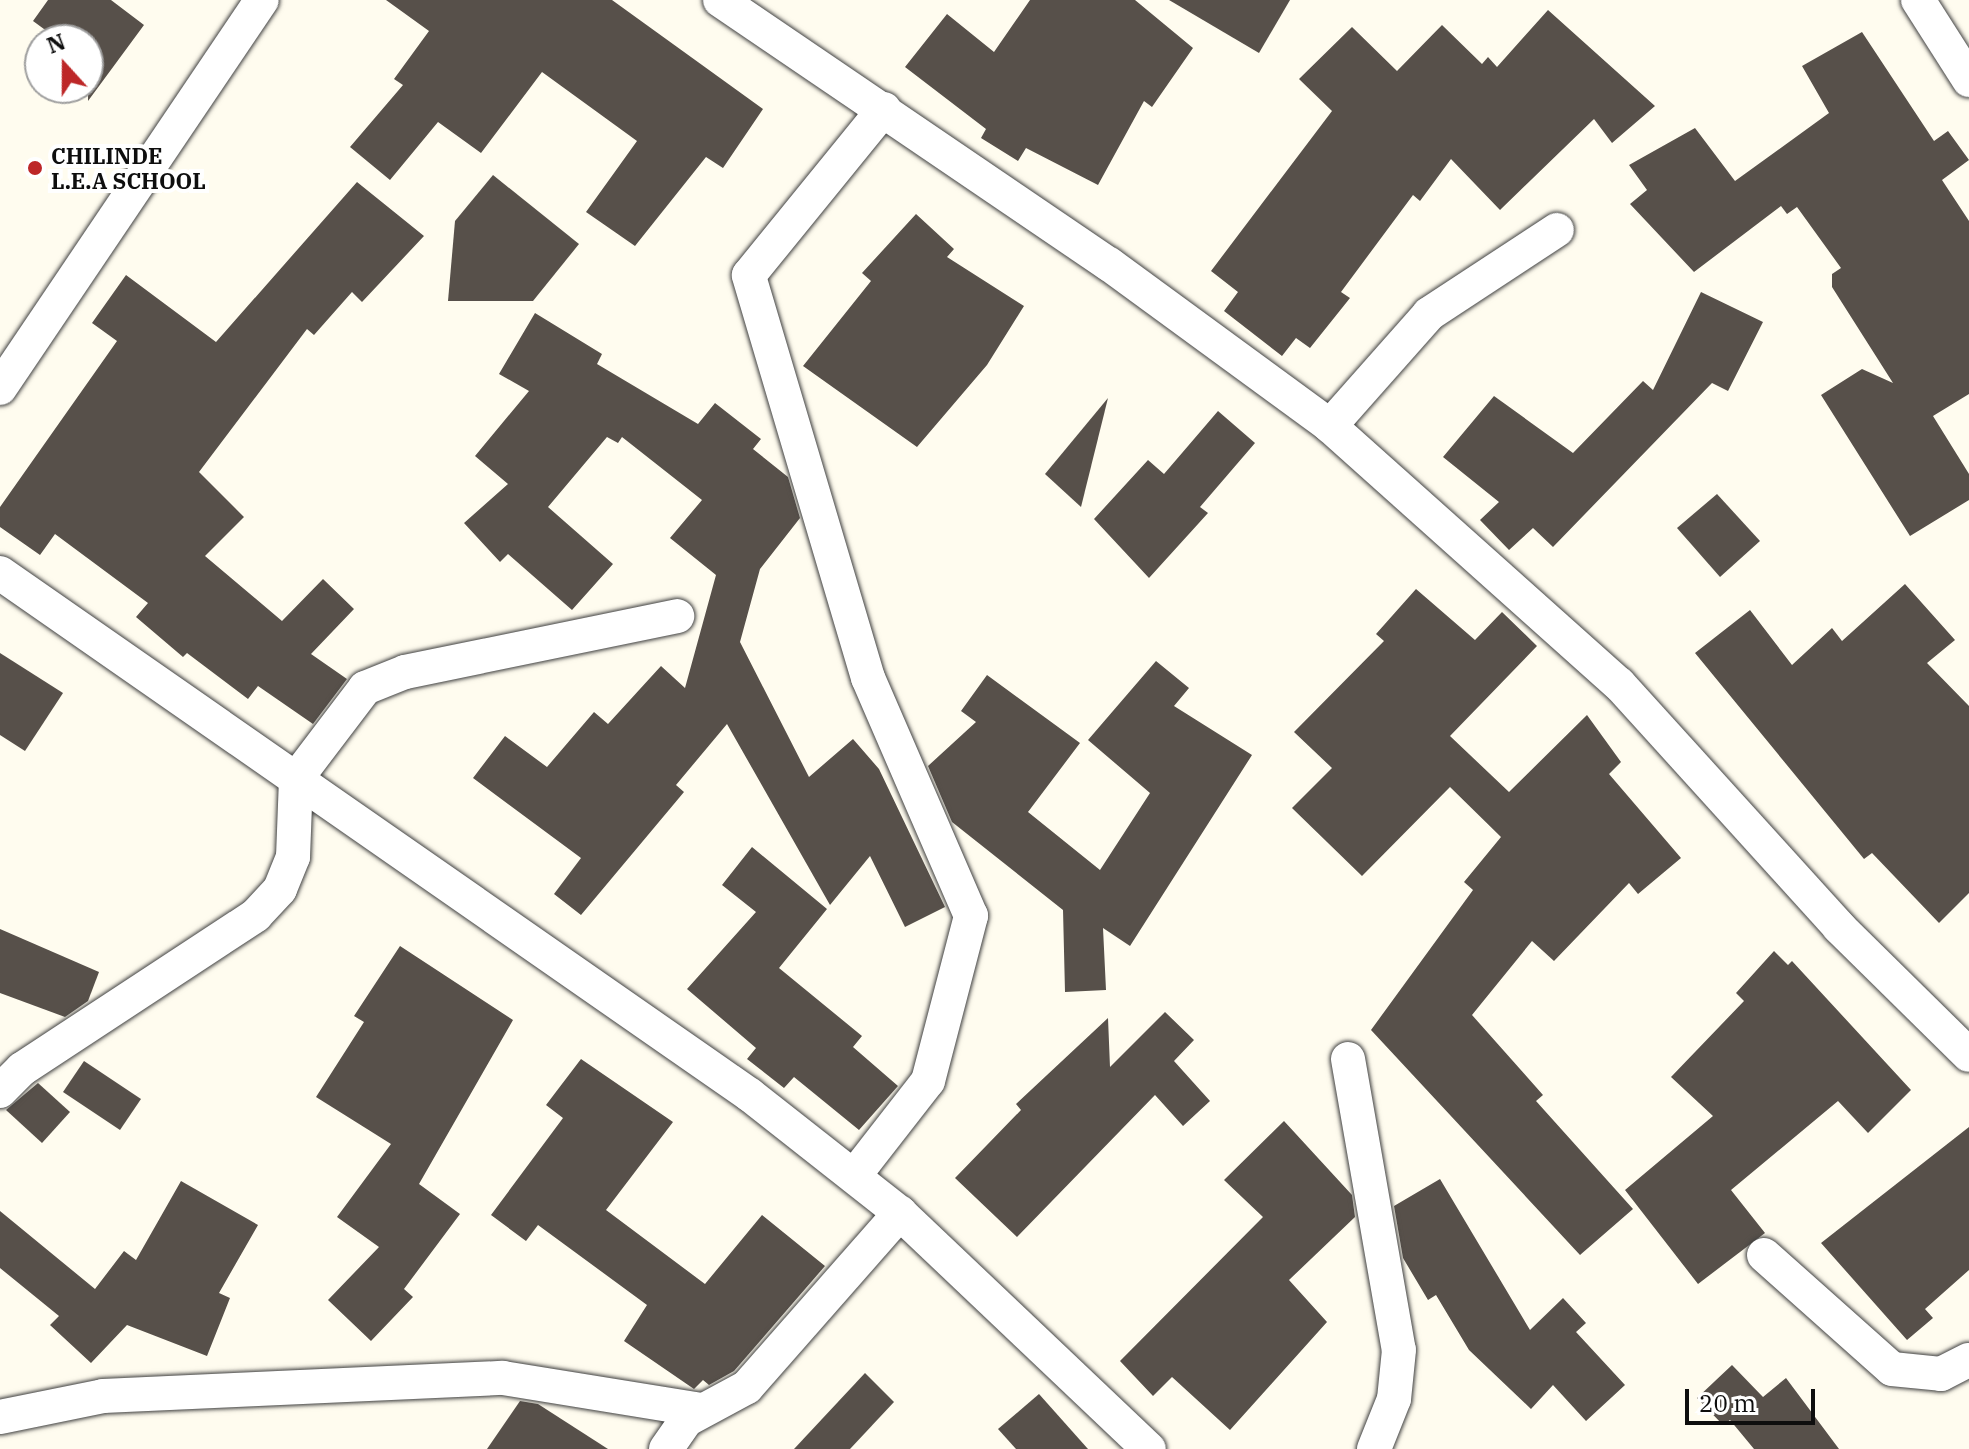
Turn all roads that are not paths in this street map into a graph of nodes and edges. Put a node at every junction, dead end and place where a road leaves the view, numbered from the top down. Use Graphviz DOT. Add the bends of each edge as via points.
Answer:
graph roads {
  1 [pos="262,0"];
  2 [pos="720,0"];
  3 [pos="1918,0"];
  4 [pos="1969,80"];
  5 [pos="884,109"];
  6 [pos="1557,230"];
  7 [pos="0,388"];
  8 [pos="1330,426"];
  9 [pos="0,573"];
  10 [pos="677,616"];
  11 [pos="296,779"];
  12 [pos="1969,1055"];
  13 [pos="1348,1059"];
  14 [pos="0,1091"];
  15 [pos="854,1176"];
  16 [pos="900,1213"];
  17 [pos="1764,1255"];
  18 [pos="1969,1360"];
  19 [pos="701,1410"];
  20 [pos="0,1417"];
  21 [pos="666,1449"];
  22 [pos="1149,1449"];
  23 [pos="1374,1449"];
  1 -- 7 [label="street"];
  2 -- 5 [label="street"];
  3 -- 4 [label="street"];
  5 -- 8 [label="street"];
  5 -- 15 [label="street" via="749,275 868,678 971,916 928,1081"];
  6 -- 8 [label="street" via="1429,314"];
  8 -- 12 [label="street" via="1619,684 1839,927"];
  9 -- 11 [label="street"];
  10 -- 11 [label="street" via="383,678 351,704"];
  11 -- 14 [label="street" via="293,857 280,889 256,915"];
  11 -- 15 [label="street" via="750,1095"];
  13 -- 23 [label="street" via="1399,1350 1394,1399"];
  15 -- 16 [label="street"];
  16 -- 19 [label="street" via="747,1387"];
  16 -- 22 [label="street"];
  17 -- 18 [label="street" via="1892,1369 1941,1374"];
  19 -- 20 [label="street" via="503,1378 103,1396"];
  19 -- 21 [label="street"];
}
